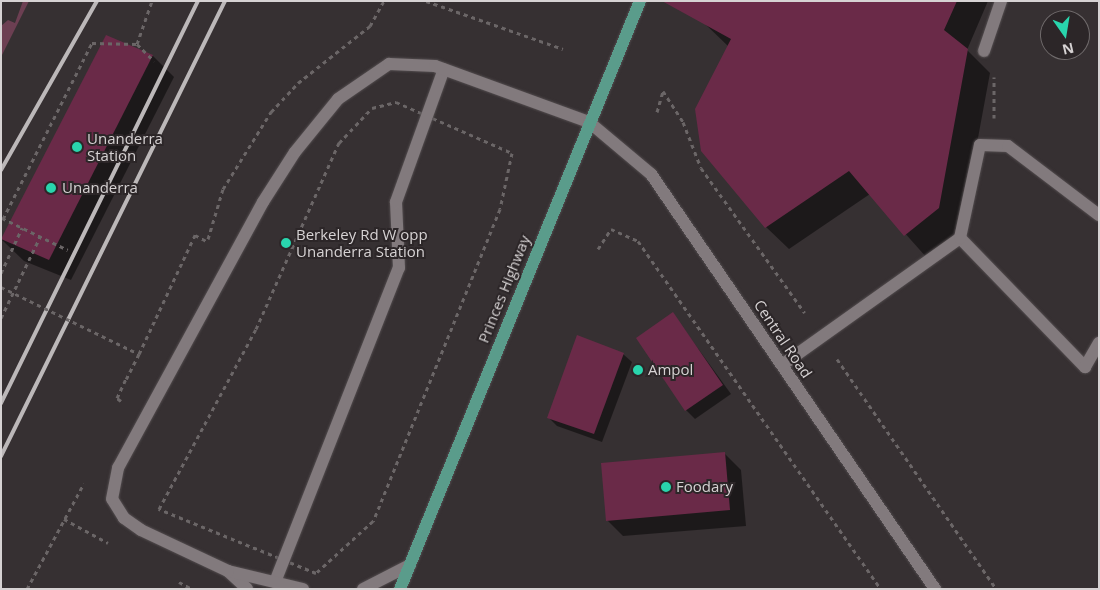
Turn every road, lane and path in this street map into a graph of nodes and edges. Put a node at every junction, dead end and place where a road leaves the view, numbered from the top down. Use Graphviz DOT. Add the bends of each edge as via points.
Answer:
graph roads {
  1 [pos="152,1"];
  2 [pos="384,1"];
  3 [pos="426,1"];
  4 [pos="640,1"];
  5 [pos="1001,1"];
  6 [pos="363,33"];
  7 [pos="136,44"];
  8 [pos="563,49"];
  9 [pos="984,51"];
  10 [pos="154,61"];
  11 [pos="444,69"];
  12 [pos="663,91"];
  13 [pos="657,112"];
  14 [pos="427,116"];
  15 [pos="589,122"];
  16 [pos="994,146"];
  17 [pos="1099,215"];
  18 [pos="2,218"];
  19 [pos="22,228"];
  20 [pos="40,237"];
  21 [pos="960,238"];
  22 [pos="208,242"];
  23 [pos="598,249"];
  24 [pos="68,250"];
  25 [pos="1,273"];
  26 [pos="1,287"];
  27 [pos="14,293"];
  28 [pos="1,318"];
  29 [pos="1099,343"];
  30 [pos="139,354"];
  31 [pos="782,365"];
  32 [pos="127,404"];
  33 [pos="283,559"];
  34 [pos="410,565"];
  35 [pos="228,571"];
  36 [pos="275,582"];
  37 [pos="247,589"];
  38 [pos="303,589"];
  39 [pos="363,589"];
  40 [pos="400,589"];
  41 [pos="881,589"];
  42 [pos="935,589"];
  1 -- 7 [label="path"];
  2 -- 6 [label="path" via="379,16"];
  3 -- 8 [label="path"];
  4 -- 15 [label="main road, Princes Highway"];
  5 -- 9 [label="street"];
  7 -- 10 [label="path"];
  7 -- 18 [label="path" via="92,43"];
  9 -- 16 [label="path" via="994,74"];
  11 -- 14 [label="street"];
  11 -- 15 [label="street, Central Road"];
  11 -- 35 [label="street, Central Road" via="417,63 389,64 352,87 325,114 263,202 118,468 112,499 124,518"];
  12 -- 13 [label="path"];
  14 -- 33 [label="street" via="396,202 400,268"];
  14 -- 33 [label="path" via="512,154 500,209 373,521 316,573"];
  14 -- 33 [label="path" via="396,102 381,104 358,119 339,144 256,329 159,509"];
  15 -- 31 [label="street, Central Road" via="652,174"];
  15 -- 34 [label="main road, Princes Highway"];
  16 -- 17 [label="street" via="1008,146"];
  16 -- 21 [label="street" via="980,146"];
  18 -- 19 [label="path"];
  19 -- 20 [label="path"];
  19 -- 25 [label="path"];
  20 -- 24 [label="path"];
  20 -- 27 [label="path"];
  21 -- 29 [label="street" via="1085,367"];
  21 -- 31 [label="street"];
  22 -- 30 [label="path" via="195,235"];
  23 -- 41 [label="path" via="612,228 638,241"];
  26 -- 27 [label="path, bridge"];
  27 -- 28 [label="path"];
  27 -- 30 [label="path, bridge"];
  30 -- 32 [label="path, bridge" via="117,398"];
  31 -- 42 [label="street, Central Road"];
  33 -- 36 [label="street"];
  34 -- 39 [label="street"];
  34 -- 40 [label="main road, Princes Highway"];
  35 -- 36 [label="street"];
  35 -- 37 [label="street"];
  36 -- 38 [label="street"];
}
